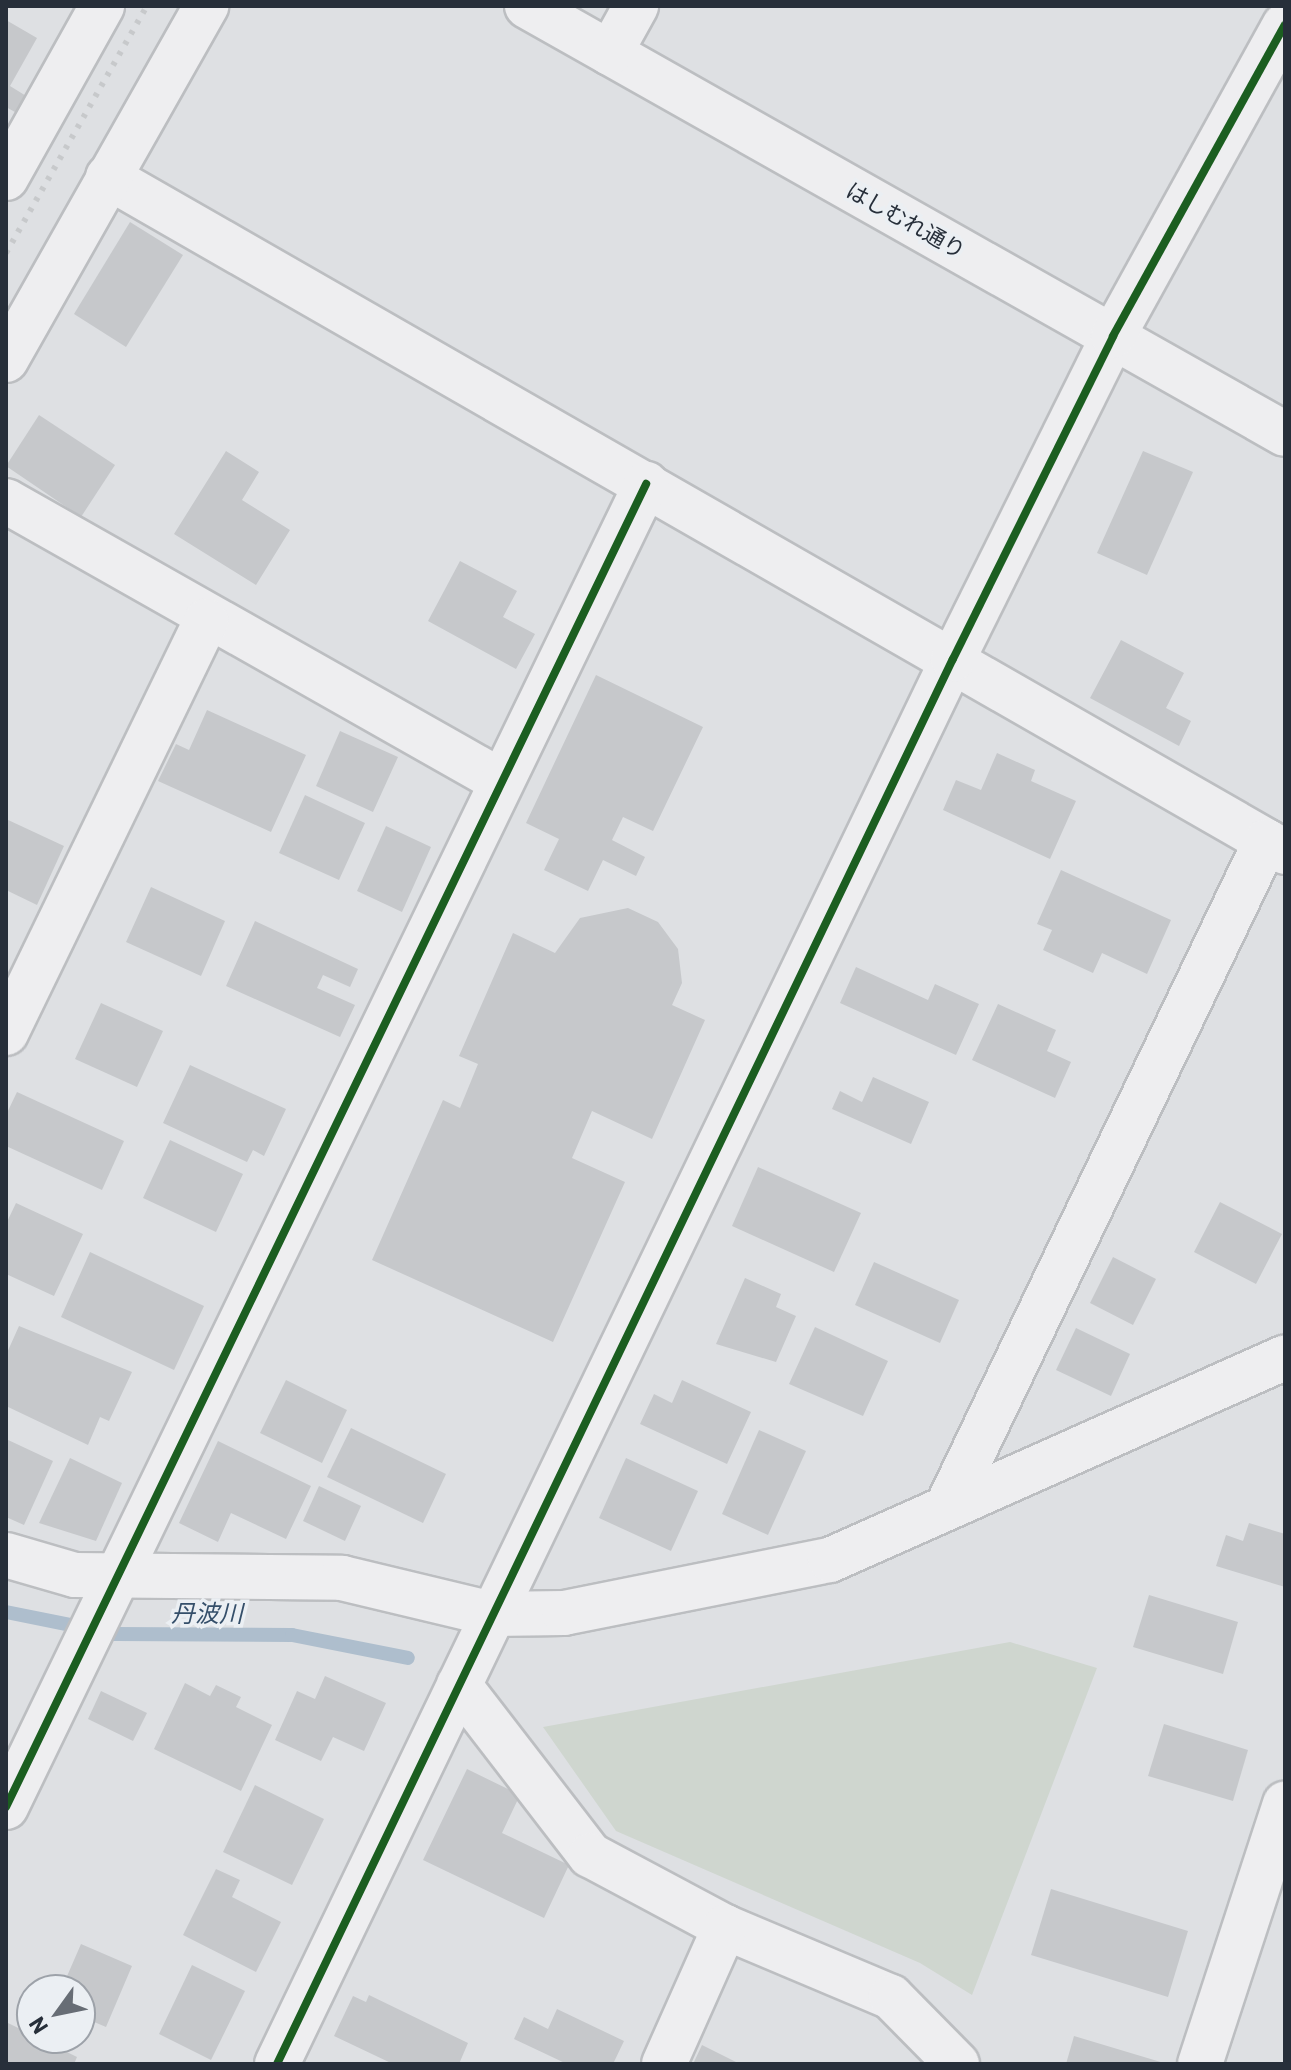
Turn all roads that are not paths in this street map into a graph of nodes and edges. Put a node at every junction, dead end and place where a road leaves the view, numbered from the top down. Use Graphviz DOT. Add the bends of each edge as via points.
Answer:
graph roads {
  1 [pos="102,6"];
  2 [pos="206,6"];
  3 [pos="527,6"];
  4 [pos="636,6"];
  5 [pos="1285,25"];
  6 [pos="610,53"];
  7 [pos="108,177"];
  8 [pos="6,178"];
  9 [pos="1113,336"];
  10 [pos="6,360"];
  11 [pos="1285,434"];
  12 [pos="646,484"];
  13 [pos="6,501"];
  14 [pos="206,621"];
  15 [pos="953,659"];
  16 [pos="499,780"];
  17 [pos="1275,846"];
  18 [pos="6,1033"];
  19 [pos="1285,1357"];
  20 [pos="948,1505"];
  21 [pos="6,1555"];
  22 [pos="110,1594"];
  23 [pos="492,1614"];
  24 [pos="459,1685"];
  25 [pos="1285,1804"];
  26 [pos="6,1807"];
  27 [pos="725,1927"];
  28 [pos="277,2064"];
  29 [pos="664,2064"];
  30 [pos="957,2064"];
  31 [pos="1200,2064"];
  1 -- 8 [label="street"];
  2 -- 7 [label="street"];
  3 -- 6 [label="street, はしむれ通り"];
  4 -- 6 [label="street"];
  5 -- 9 [label="street"];
  6 -- 9 [label="street, はしむれ通り"];
  7 -- 10 [label="street"];
  7 -- 12 [label="street"];
  9 -- 11 [label="street, はしむれ通り"];
  9 -- 15 [label="street"];
  12 -- 15 [label="street"];
  12 -- 16 [label="street"];
  13 -- 14 [label="street"];
  14 -- 16 [label="street"];
  14 -- 18 [label="street"];
  15 -- 17 [label="street"];
  15 -- 23 [label="street"];
  16 -- 22 [label="street"];
  17 -- 20 [label="street"];
  19 -- 20 [label="street"];
  20 -- 23 [label="street" via="830,1560 564,1613"];
  21 -- 22 [label="street" via="75,1575"];
  22 -- 23 [label="street" via="342,1578"];
  22 -- 26 [label="street"];
  23 -- 24 [label="street"];
  24 -- 27 [label="street" via="590,1855"];
  24 -- 28 [label="street"];
  25 -- 31 [label="street"];
  27 -- 29 [label="street"];
  27 -- 30 [label="street" via="891,1997"];
}
